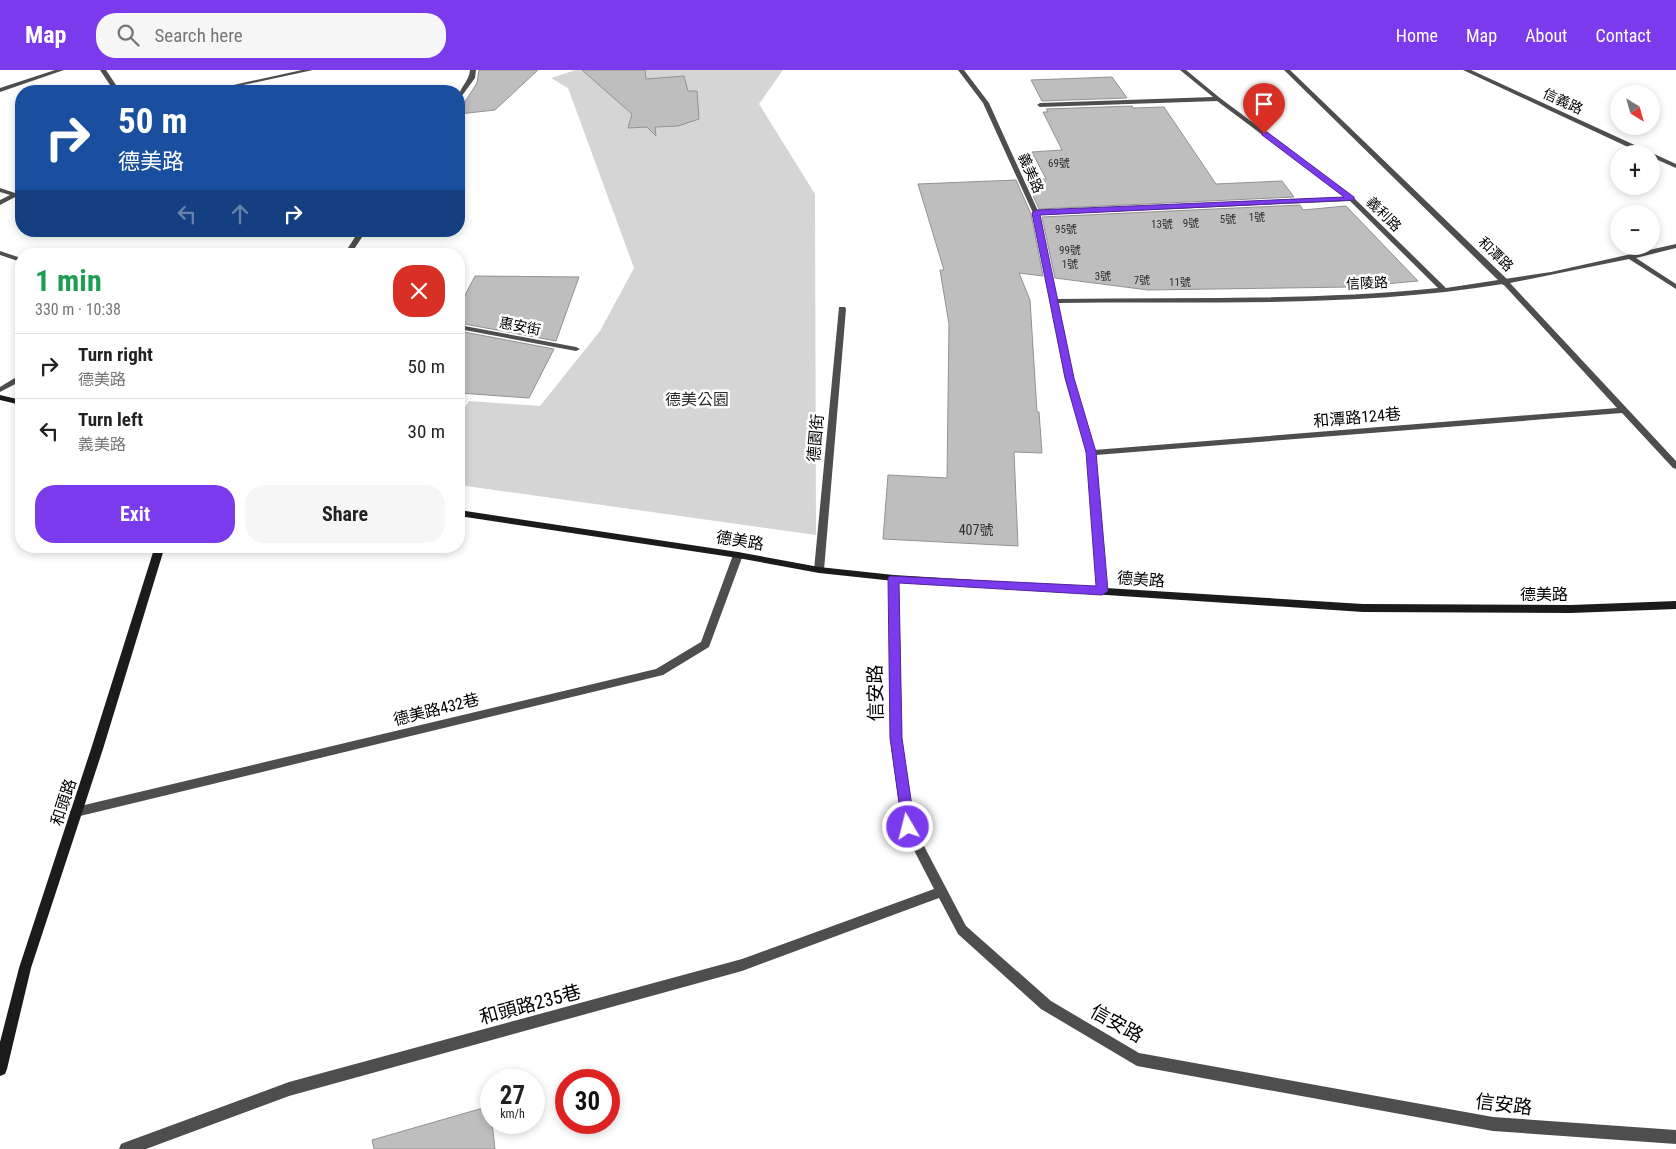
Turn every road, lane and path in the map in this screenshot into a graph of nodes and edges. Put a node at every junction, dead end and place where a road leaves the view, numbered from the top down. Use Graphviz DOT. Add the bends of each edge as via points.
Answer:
graph roads {
  1 [pos="61,70"];
  2 [pos="103,70"];
  3 [pos="308,70"];
  4 [pos="474,70"];
  5 [pos="961,70"];
  6 [pos="1183,70"];
  7 [pos="1287,70"];
  8 [pos="1466,70"];
  9 [pos="0,83"];
  10 [pos="113,85"];
  11 [pos="237,85"];
  12 [pos="10,86"];
  13 [pos="465,88"];
  14 [pos="0,90"];
  15 [pos="1218,99"];
  16 [pos="1040,105"];
  17 [pos="1630,145"];
  18 [pos="1660,159"];
  19 [pos="1676,166"];
  20 [pos="0,190"];
  21 [pos="15,193"];
  22 [pos="15,196"];
  23 [pos="1352,199"];
  24 [pos="0,203"];
  25 [pos="1036,213"];
  26 [pos="359,237"];
  27 [pos="1676,246"];
  28 [pos="351,248"];
  29 [pos="0,253"];
  30 [pos="1630,257"];
  31 [pos="15,258"];
  32 [pos="1506,283"];
  33 [pos="1676,287"];
  34 [pos="1444,290"];
  35 [pos="1054,301"];
  36 [pos="842,309"];
  37 [pos="465,328"];
  38 [pos="576,349"];
  39 [pos="15,381"];
  40 [pos="0,390"];
  41 [pos="0,397"];
  42 [pos="15,401"];
  43 [pos="1624,410"];
  44 [pos="1091,452"];
  45 [pos="1676,466"];
  46 [pos="465,514"];
  47 [pos="158,553"];
  48 [pos="738,555"];
  49 [pos="819,570"];
  50 [pos="894,578"];
  51 [pos="1102,591"];
  52 [pos="1676,605"];
  53 [pos="76,812"];
  54 [pos="942,891"];
  55 [pos="0,1069"];
  56 [pos="1676,1137"];
  57 [pos="126,1149"];
  1 -- 12 [label="street"];
  2 -- 10 [label="street"];
  3 -- 11 [label="street"];
  4 -- 13 [label="street"];
  5 -- 25 [label="street, 義美路" via="986,104"];
  6 -- 15 [label="street, 義利路"];
  7 -- 32 [label="street, 和潭路"];
  8 -- 17 [label="street, 信義路"];
  9 -- 12 [label="street"];
  12 -- 14 [label="street"];
  15 -- 16 [label="street"];
  15 -- 23 [label="street, 義利路"];
  18 -- 19 [label="street, 信義路"];
  20 -- 21 [label="street"];
  22 -- 24 [label="street"];
  23 -- 25 [label="street"];
  23 -- 34 [label="street, 義利路"];
  25 -- 35 [label="street, 義美路"];
  26 -- 28 [label="street"];
  27 -- 30 [label="street, 信陵路"];
  29 -- 31 [label="street"];
  30 -- 32 [label="street, 信陵路"];
  30 -- 33 [label="street"];
  32 -- 34 [label="street, 信陵路"];
  32 -- 43 [label="street, 和潭路"];
  34 -- 35 [label="street, 信陵路" via="1336,298"];
  35 -- 44 [label="street, 義美路" via="1069,378"];
  36 -- 49 [label="street, 德園街"];
  37 -- 38 [label="street, 惠安街"];
  39 -- 40 [label="street"];
  41 -- 42 [label="main road"];
  43 -- 44 [label="street, 和潭路124巷"];
  43 -- 45 [label="street, 和潭路"];
  44 -- 51 [label="street, 義美路"];
  46 -- 48 [label="main road, 德美路"];
  47 -- 53 [label="main road, 和頭路"];
  48 -- 49 [label="main road, 德美路"];
  48 -- 53 [label="street, 德美路432巷" via="705,644 659,672"];
  49 -- 50 [label="main road, 德美路"];
  50 -- 51 [label="main road, 德美路"];
  50 -- 54 [label="street, 信安路" via="896,738 908,827"];
  51 -- 52 [label="main road, 德美路" via="1363,608 1571,609"];
  53 -- 55 [label="main road, 和頭路" via="25,968"];
  54 -- 56 [label="street, 信安路" via="962,930 1046,1005 1137,1059 1493,1124"];
  54 -- 57 [label="street, 和頭路235巷" via="742,965 289,1089"];
}
